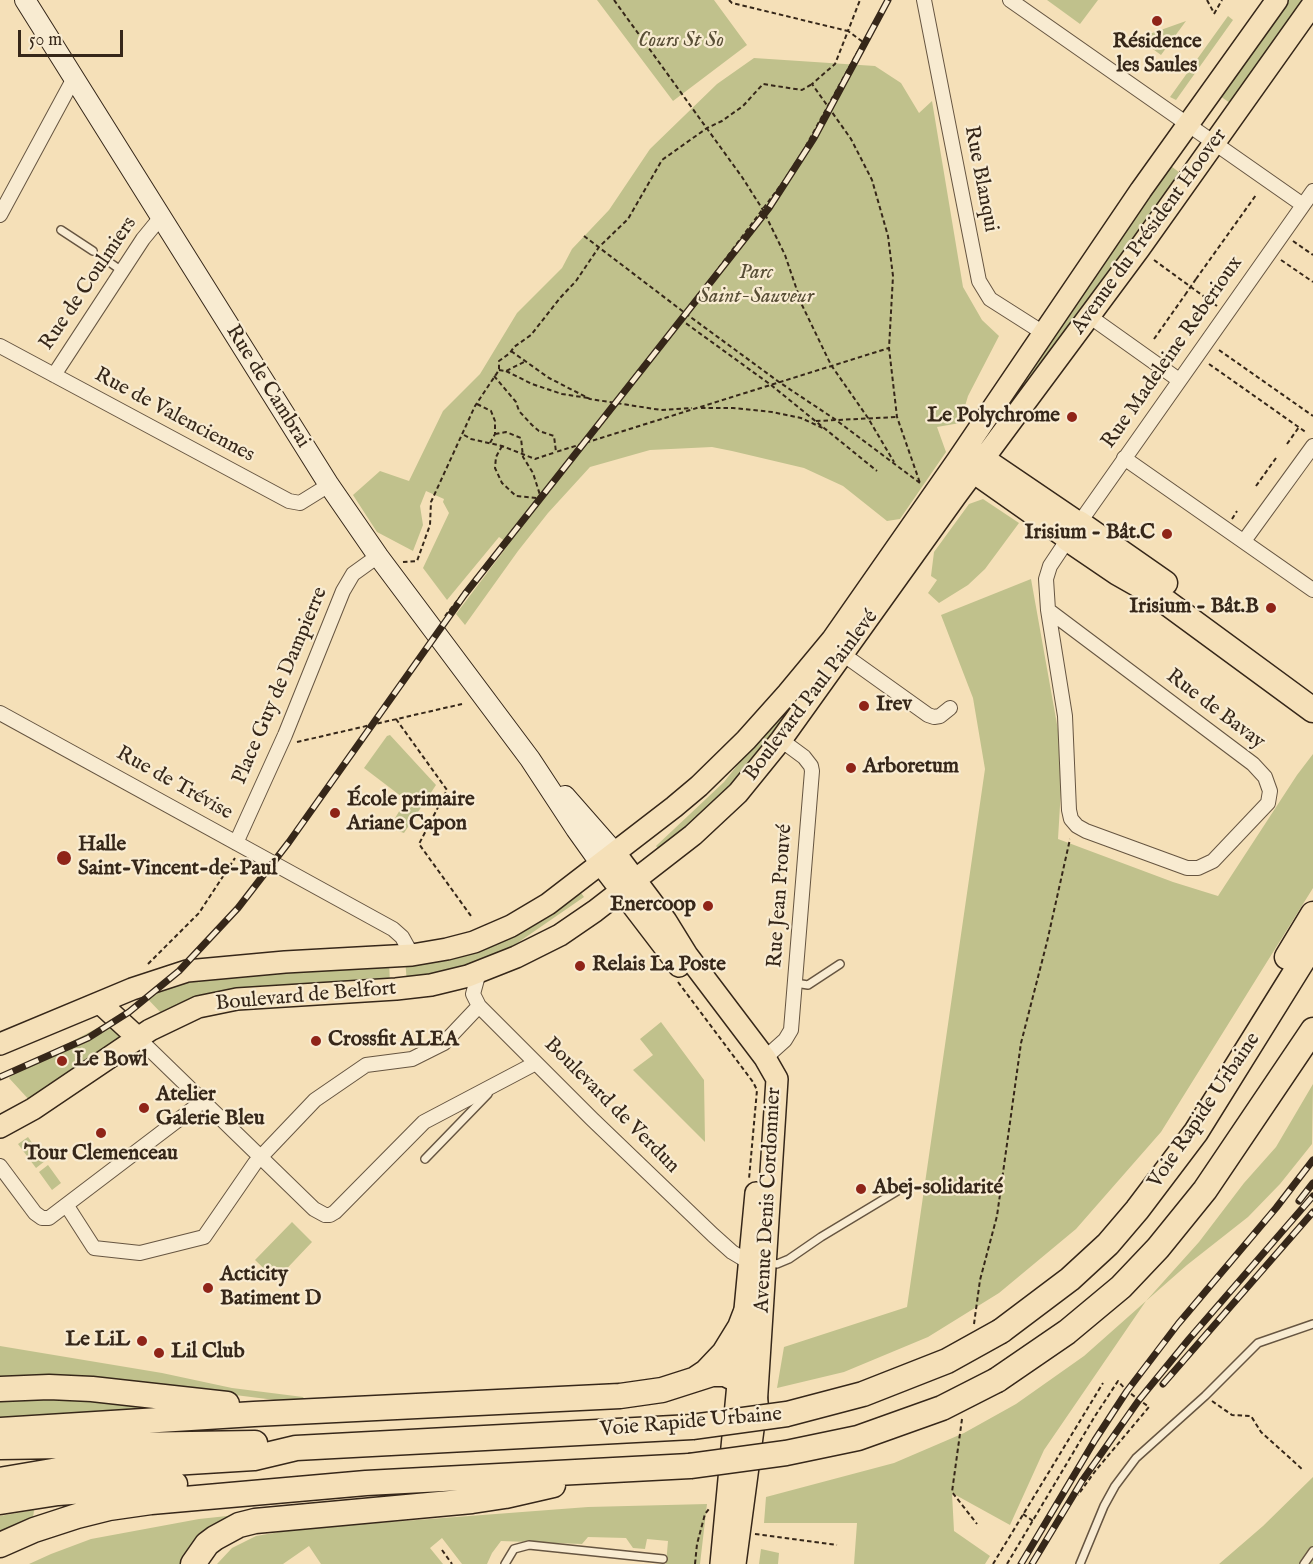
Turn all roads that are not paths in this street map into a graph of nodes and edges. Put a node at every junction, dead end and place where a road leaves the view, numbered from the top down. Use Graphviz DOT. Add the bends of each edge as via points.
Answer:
graph roads {
  1 [pos="25,0"];
  2 [pos="924,0"];
  3 [pos="1010,0"];
  4 [pos="1277,0"];
  5 [pos="1313,4"];
  6 [pos="74,78"];
  7 [pos="1188,124"];
  8 [pos="1214,142"];
  9 [pos="1313,191"];
  10 [pos="1303,205"];
  11 [pos="0,214"];
  12 [pos="160,217"];
  13 [pos="61,230"];
  14 [pos="93,251"];
  15 [pos="1089,316"];
  16 [pos="1045,334"];
  17 [pos="0,347"];
  18 [pos="54,375"];
  19 [pos="1179,380"];
  20 [pos="1313,446"];
  21 [pos="1124,458"];
  22 [pos="966,461"];
  23 [pos="329,485"];
  24 [pos="1073,531"];
  25 [pos="915,538"];
  26 [pos="1244,541"];
  27 [pos="378,556"];
  28 [pos="1313,590"];
  29 [pos="1048,610"];
  30 [pos="844,655"];
  31 [pos="1313,690"];
  32 [pos="950,708"];
  33 [pos="1313,710"];
  34 [pos="0,713"];
  35 [pos="760,724"];
  36 [pos="781,740"];
  37 [pos="236,843"];
  38 [pos="618,872"];
  39 [pos="1313,914"];
  40 [pos="1313,944"];
  41 [pos="412,955"];
  42 [pos="840,964"];
  43 [pos="485,970"];
  44 [pos="1313,973"];
  45 [pos="795,983"];
  46 [pos="100,1003"];
  47 [pos="479,1006"];
  48 [pos="1313,1030"];
  49 [pos="138,1038"];
  50 [pos="0,1044"];
  51 [pos="765,1058"];
  52 [pos="536,1063"];
  53 [pos="495,1086"];
  54 [pos="203,1101"];
  55 [pos="0,1127"];
  56 [pos="1196,1132"];
  57 [pos="260,1157"];
  58 [pos="425,1159"];
  59 [pos="0,1166"];
  60 [pos="909,1184"];
  61 [pos="67,1206"];
  62 [pos="753,1260"];
  63 [pos="745,1314"];
  64 [pos="1313,1324"];
  65 [pos="697,1378"];
  66 [pos="737,1379"];
  67 [pos="0,1389"];
  68 [pos="756,1407"];
  69 [pos="282,1413"];
  70 [pos="0,1430"];
  71 [pos="0,1447"];
  72 [pos="296,1448"];
  73 [pos="599,1472"];
  74 [pos="0,1480"];
  75 [pos="366,1483"];
  76 [pos="0,1502"];
  77 [pos="0,1545"];
  78 [pos="1313,1551"];
  79 [pos="663,1559"];
  80 [pos="0,1560"];
  81 [pos="646,1561"];
  82 [pos="193,1564"];
  83 [pos="505,1564"];
  84 [pos="721,1564"];
  85 [pos="735,1564"];
  86 [pos="1080,1564"];
  87 [pos="1304,1564"];
  1 -- 6 [label="main road, Rue de Cambrai"];
  2 -- 16 [label="street, Rue Blanqui" via="979,281 990,299"];
  3 -- 7 [label="street"];
  4 -- 7 [label="main road, Avenue du Président Hoover"];
  5 -- 8 [label="main road, Avenue du Président Hoover"];
  6 -- 11 [label="street"];
  6 -- 12 [label="main road, Rue de Cambrai"];
  7 -- 8 [label="street"];
  7 -- 16 [label="main road, Avenue du Président Hoover"];
  8 -- 10 [label="street"];
  8 -- 15 [label="main road, Avenue du Président Hoover"];
  9 -- 10 [label="street, Rue Madeleine Reberioux"];
  10 -- 19 [label="street, Rue Madeleine Reberioux"];
  12 -- 18 [label="street, Rue de Coulmiers" via="117,267"];
  12 -- 23 [label="main road, Rue de Cambrai"];
  13 -- 14 [label="lane"];
  15 -- 19 [label="street"];
  15 -- 22 [label="main road, Avenue du Président Hoover"];
  16 -- 22 [label="main road, Avenue du Président Hoover"];
  17 -- 18 [label="street, Rue de Valenciennes"];
  18 -- 23 [label="street, Rue de Valenciennes" via="289,501 300,503"];
  19 -- 21 [label="street, Rue Madeleine Reberioux"];
  20 -- 26 [label="street"];
  21 -- 24 [label="street, Rue Madeleine Reberioux"];
  21 -- 26 [label="street"];
  22 -- 24 [label="main road"];
  22 -- 25 [label="main road, Boulevard Paul Painlevé"];
  22 -- 25 [label="main road, Boulevard Paul Painlevé" via="956,497"];
  23 -- 27 [label="main road, Rue de Cambrai"];
  24 -- 29 [label="street" via="1048,571"];
  24 -- 31 [label="highway" via="1168,586"];
  24 -- 33 [label="highway" via="1118,573 1155,594"];
  25 -- 30 [label="main road, Boulevard Paul Painlevé"];
  25 -- 35 [label="main road, Boulevard Paul Painlevé"];
  26 -- 28 [label="street"];
  27 -- 37 [label="street, Place Guy de Dampierre" via="349,579"];
  27 -- 38 [label="main road, Rue de Cambrai" via="530,759 576,829"];
  29 -- 29 [label="street, Rue de Bavay" via="1064,709 1069,810 1074,823 1187,868 1213,861 1268,803 1270,791 1265,777"];
  30 -- 32 [label="street" via="928,715 940,716"];
  30 -- 36 [label="main road, Boulevard Paul Painlevé"];
  34 -- 37 [label="street, Rue de Trévise"];
  35 -- 38 [label="main road" via="727,770 678,820"];
  35 -- 38 [label="main road, Boulevard Paul Painlevé" via="699,786 652,824"];
  36 -- 38 [label="main road, Boulevard Paul Painlevé" via="722,810"];
  36 -- 45 [label="street, Rue Jean Prouvé" via="804,757 812,771"];
  37 -- 41 [label="street, Rue de Trévise" via="393,929"];
  38 -- 41 [label="main road, Boulevard de Belfort" via="474,942"];
  38 -- 43 [label="main road, Boulevard de Belfort" via="558,922"];
  38 -- 51 [label="main road, Avenue Denis Cordonnier" via="673,932"];
  38 -- 62 [label="main road, Avenue Denis Cordonnier" via="763,1078"];
  39 -- 56 [label="highway" via="1230,1052"];
  40 -- 56 [label="highway, Voie Rapide Urbaine"];
  41 -- 46 [label="main road, Boulevard de Belfort" via="187,971"];
  42 -- 45 [label="lane" via="808,984"];
  43 -- 47 [label="street" via="473,994"];
  43 -- 49 [label="main road, Boulevard de Belfort" via="431,985 225,1001 182,1014"];
  44 -- 56 [label="highway" via="1249,1068"];
  45 -- 51 [label="street, Rue Jean Prouvé" via="791,1030"];
  46 -- 49 [label="main road"];
  46 -- 50 [label="main road, Boulevard de Belfort"];
  47 -- 52 [label="street, Boulevard de Verdun"];
  47 -- 57 [label="street" via="444,1043 412,1059 366,1065 315,1100"];
  48 -- 73 [label="highway, Voie Rapide Urbaine, bridge" via="1205,1190 1158,1248 1121,1287 1076,1325 997,1380 942,1408 858,1438 690,1466"];
  49 -- 54 [label="street"];
  49 -- 55 [label="main road, Boulevard de Belfort"];
  51 -- 62 [label="main road, Avenue Denis Cordonnier" via="778,1086"];
  52 -- 53 [label="street"];
  52 -- 62 [label="street, Boulevard de Verdun" via="712,1235 732,1252"];
  53 -- 57 [label="street" via="419,1126 330,1215 318,1212"];
  53 -- 58 [label="lane"];
  54 -- 57 [label="street"];
  54 -- 61 [label="street"];
  56 -- 72 [label="highway, Voie Rapide Urbaine, bridge" via="1108,1244 1048,1297 965,1352 842,1401 787,1414 692,1427"];
  57 -- 61 [label="street" via="204,1236 140,1252 94,1248"];
  59 -- 61 [label="street" via="42,1218 49,1218"];
  60 -- 62 [label="lane" via="789,1259 777,1264"];
  62 -- 63 [label="main road, Avenue Denis Cordonnier"];
  62 -- 68 [label="main road, Avenue Denis Cordonnier"];
  63 -- 65 [label="highway" via="723,1353"];
  63 -- 66 [label="main road, Avenue Denis Cordonnier"];
  64 -- 86 [label="lane" via="1258,1343 1150,1445 1125,1471 1104,1506"];
  65 -- 66 [label="highway" via="725,1374"];
  65 -- 69 [label="highway" via="662,1390 620,1396"];
  66 -- 68 [label="highway" via="748,1385"];
  66 -- 84 [label="main road, Avenue Denis Cordonnier"];
  67 -- 69 [label="highway" via="92,1389 274,1408"];
  68 -- 85 [label="main road, Avenue Denis Cordonnier"];
  69 -- 70 [label="highway"];
  71 -- 72 [label="highway" via="253,1443"];
  72 -- 74 [label="highway" via="254,1458 58,1470"];
  73 -- 75 [label="highway, Voie Rapide Urbaine"];
  73 -- 82 [label="highway" via="536,1490 472,1501 255,1521 215,1538"];
  75 -- 76 [label="highway" via="151,1486"];
  75 -- 77 [label="highway" via="118,1507 56,1523"];
  75 -- 80 [label="highway" via="274,1502 119,1518 52,1536"];
  78 -- 87 [label="lane"];
  79 -- 81 [label="lane"];
  81 -- 83 [label="lane" via="529,1545 514,1549"];
}
